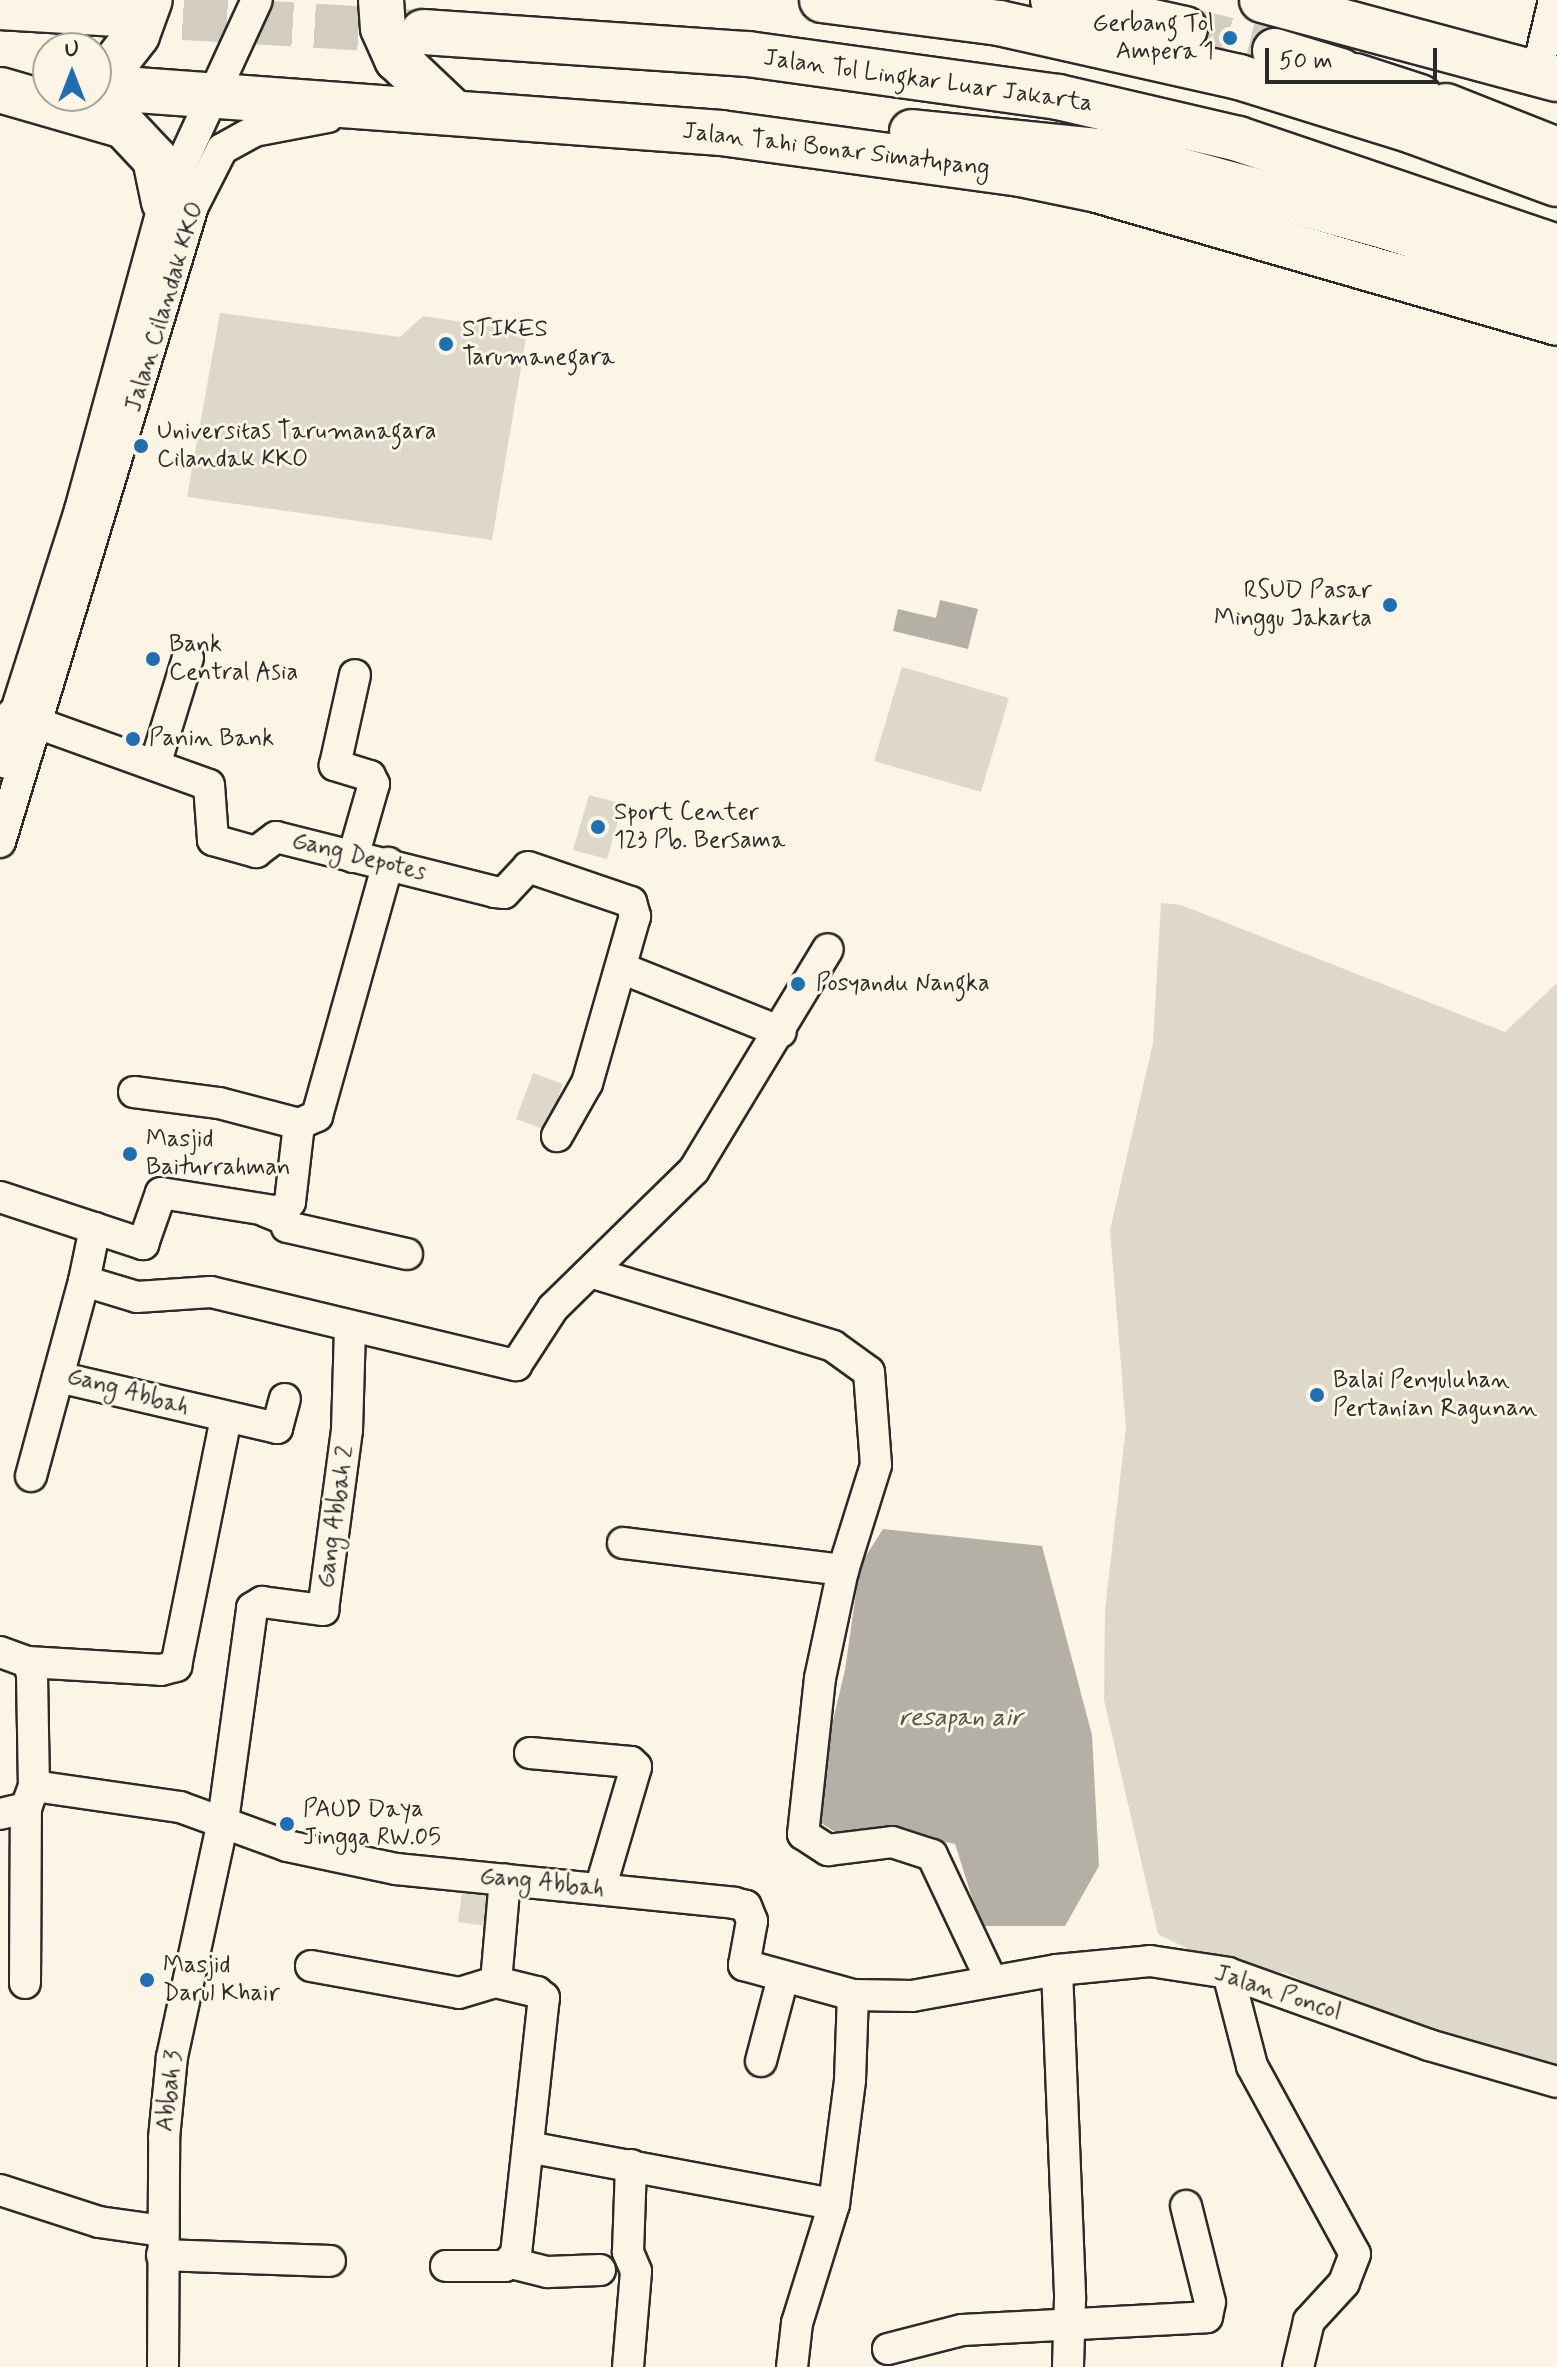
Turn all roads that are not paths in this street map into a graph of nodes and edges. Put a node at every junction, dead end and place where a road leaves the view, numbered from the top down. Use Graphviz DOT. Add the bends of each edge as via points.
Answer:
graph roads {
  1 [pos="257,0"];
  2 [pos="381,0"];
  3 [pos="822,0"];
  4 [pos="1053,0"];
  5 [pos="1262,0"];
  6 [pos="1554,0"];
  7 [pos="0,7"];
  8 [pos="133,7"];
  9 [pos="1185,29"];
  10 [pos="423,32"];
  11 [pos="1275,51"];
  12 [pos="112,67"];
  13 [pos="1547,75"];
  14 [pos="0,83"];
  15 [pos="32,84"];
  16 [pos="112,88"];
  17 [pos="0,90"];
  18 [pos="214,93"];
  19 [pos="434,111"];
  20 [pos="721,133"];
  21 [pos="1557,150"];
  22 [pos="1557,184"];
  23 [pos="164,202"];
  24 [pos="1557,247"];
  25 [pos="1557,283"];
  26 [pos="1557,323"];
  27 [pos="47,645"];
  28 [pos="188,658"];
  29 [pos="355,675"];
  30 [pos="23,720"];
  31 [pos="10,764"];
  32 [pos="155,765"];
  33 [pos="0,842"];
  34 [pos="353,857"];
  35 [pos="388,863"];
  36 [pos="828,949"];
  37 [pos="621,968"];
  38 [pos="781,1032"];
  39 [pos="134,1092"];
  40 [pos="299,1124"];
  41 [pos="557,1136"];
  42 [pos="0,1197"];
  43 [pos="265,1211"];
  44 [pos="95,1228"];
  45 [pos="407,1254"];
  46 [pos="593,1273"];
  47 [pos="84,1281"];
  48 [pos="350,1328"];
  49 [pos="58,1377"];
  50 [pos="285,1399"];
  51 [pos="226,1418"];
  52 [pos="31,1476"];
  53 [pos="623,1543"];
  54 [pos="843,1570"];
  55 [pos="14,1657"];
  56 [pos="530,1753"];
  57 [pos="20,1803"];
  58 [pos="223,1821"];
  59 [pos="505,1879"];
  60 [pos="600,1889"];
  61 [pos="311,1966"];
  62 [pos="1057,1970"];
  63 [pos="1228,1973"];
  64 [pos="783,1978"];
  65 [pos="991,1980"];
  66 [pos="496,1982"];
  67 [pos="25,1983"];
  68 [pos="853,1995"];
  69 [pos="761,2061"];
  70 [pos="1557,2082"];
  71 [pos="528,2147"];
  72 [pos="631,2165"];
  73 [pos="0,2190"];
  74 [pos="834,2204"];
  75 [pos="1186,2206"];
  76 [pos="163,2243"];
  77 [pos="330,2261"];
  78 [pos="511,2263"];
  79 [pos="446,2266"];
  80 [pos="600,2270"];
  81 [pos="1070,2326"];
  82 [pos="888,2349"];
  83 [pos="163,2367"];
  84 [pos="628,2367"];
  85 [pos="792,2367"];
  86 [pos="1068,2367"];
  87 [pos="1298,2367"];
  1 -- 18 [label="street, Jalan Cilandak KKO"];
  2 -- 19 [label="highway" via="383,28 397,59"];
  3 -- 22 [label="highway" via="1014,26 1239,77"];
  4 -- 9 [label="highway"];
  5 -- 13 [label="highway"];
  6 -- 13 [label="street"];
  7 -- 8 [label="highway"];
  8 -- 12 [label="highway" via="137,35"];
  10 -- 24 [label="highway, Jalan Tol Lingkar Luar Jakarta" via="748,54 1066,99 1238,139"];
  11 -- 21 [label="highway" via="1433,101"];
  14 -- 15 [label="highway"];
  16 -- 18 [label="highway, Jalan Tahi Bonar Simatupang"];
  17 -- 23 [label="highway" via="124,126 155,159"];
  18 -- 19 [label="highway, Jalan Tahi Bonar Simatupang"];
  18 -- 23 [label="street, Jalan Cilandak KKO"];
  19 -- 20 [label="highway, Jalan Tahi Bonar Simatupang"];
  19 -- 27 [label="street, Jalan Cilandak KKO" via="294,121 254,131 222,149 193,206 106,508"];
  20 -- 25 [label="highway" via="833,126 1035,141 1117,153 1387,227"];
  20 -- 26 [label="highway, Jalan Tahi Bonar Simatupang" via="1097,190"];
  23 -- 27 [label="street, Jalan Cilandak KKO"];
  27 -- 30 [label="street, Jalan Cilandak KKO"];
  28 -- 32 [label="street"];
  29 -- 34 [label="street" via="335,765 370,776 374,784"];
  30 -- 31 [label="street, Jalan Cilandak KKO"];
  30 -- 32 [label="street, Gang Depotes"];
  31 -- 33 [label="street, Jalan Cilandak KKO"];
  32 -- 34 [label="street, Gang Depotes" via="209,785 213,840 256,852 276,837"];
  34 -- 35 [label="street, Gang Depotes"];
  35 -- 37 [label="street, Gang Depotes" via="504,893 528,867 635,908"];
  35 -- 40 [label="street" via="317,1116"];
  36 -- 38 [label="street"];
  37 -- 38 [label="street"];
  37 -- 41 [label="street" via="587,1083"];
  38 -- 46 [label="street" via="694,1170"];
  39 -- 40 [label="street" via="219,1103"];
  40 -- 43 [label="street" via="290,1202 280,1212"];
  42 -- 44 [label="street"];
  43 -- 44 [label="street" via="161,1193 143,1244"];
  43 -- 45 [label="street" via="285,1219 287,1227"];
  44 -- 47 [label="street, Gang Abbah"];
  46 -- 48 [label="street" via="553,1308 516,1365"];
  46 -- 54 [label="street" via="833,1346 869,1372 876,1465"];
  47 -- 48 [label="street" via="137,1297 211,1292"];
  47 -- 49 [label="street, Gang Abbah"];
  48 -- 58 [label="street, Gang Abbah 2" via="347,1430 323,1610 262,1602 252,1608"];
  49 -- 51 [label="street, Gang Abbah"];
  49 -- 52 [label="street"];
  50 -- 51 [label="street, Gang Abbah" via="277,1428"];
  51 -- 55 [label="street" via="176,1666 161,1670"];
  53 -- 54 [label="street"];
  54 -- 65 [label="street" via="820,1678 803,1834 828,1850 892,1842 932,1855"];
  55 -- 57 [label="street"];
  56 -- 60 [label="street" via="631,1762 636,1767"];
  57 -- 58 [label="street, Gang Abbah" via="180,1807"];
  57 -- 67 [label="street"];
  58 -- 59 [label="street, Gang Abbah" via="329,1858"];
  58 -- 76 [label="street, Abbah 3" via="172,2057 164,2138"];
  59 -- 60 [label="street, Gang Abbah"];
  59 -- 66 [label="street"];
  60 -- 64 [label="street, Gang Abbah" via="746,1906 752,1921 744,1965"];
  61 -- 66 [label="street" via="459,1993"];
  62 -- 63 [label="street, Jalan Poncol" via="1150,1961"];
  62 -- 65 [label="street, Jalan Poncol"];
  62 -- 81 [label="street"];
  63 -- 70 [label="street, Jalan Poncol" via="1429,2045"];
  63 -- 87 [label="street" via="1252,2066 1355,2254 1344,2283 1309,2321"];
  64 -- 68 [label="street, Gang Abbah"];
  64 -- 69 [label="street"];
  65 -- 68 [label="street, Gang Abbah" via="912,1996"];
  66 -- 71 [label="street" via="544,1998"];
  68 -- 74 [label="street" via="850,2080"];
  71 -- 72 [label="street"];
  71 -- 78 [label="street"];
  72 -- 74 [label="street"];
  72 -- 84 [label="street" via="628,2252 636,2271"];
  73 -- 76 [label="street"];
  74 -- 85 [label="street" via="797,2323"];
  75 -- 81 [label="street" via="1210,2302 1207,2317"];
  76 -- 77 [label="street"];
  76 -- 83 [label="street, Abbah 3"];
  78 -- 79 [label="street"];
  78 -- 80 [label="street" via="548,2272"];
  81 -- 82 [label="street" via="962,2330"];
  81 -- 86 [label="street"];
}
